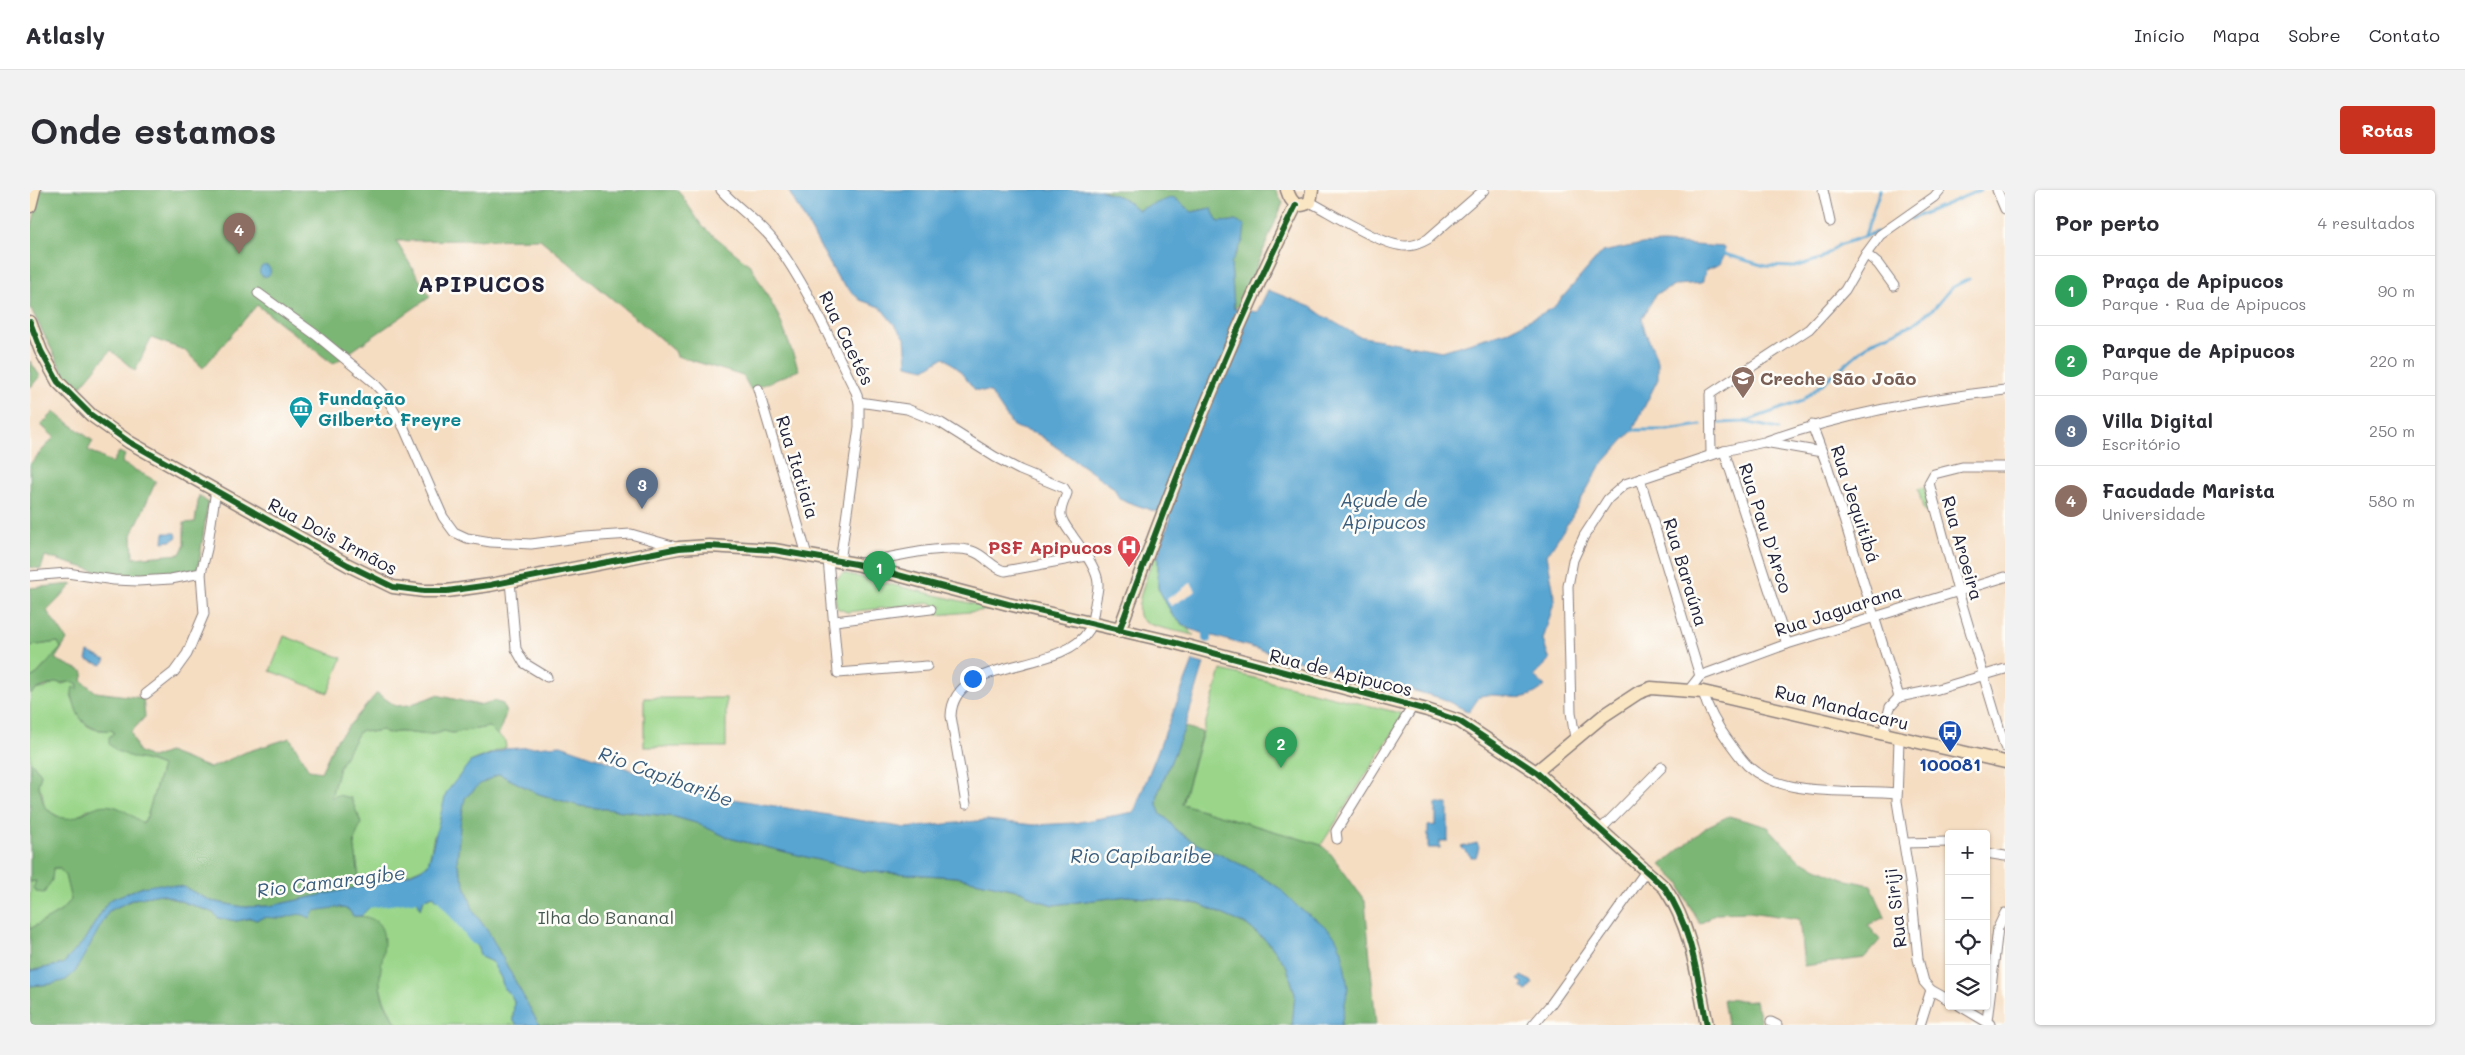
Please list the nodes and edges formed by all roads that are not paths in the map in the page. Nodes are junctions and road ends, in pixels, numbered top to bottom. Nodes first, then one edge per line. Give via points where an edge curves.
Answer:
1 (34, 190) edge
2 (720, 190) edge
3 (1287, 190) edge
4 (1484, 190) edge
5 (1823, 190) edge
6 (1997, 190) edge
7 (1937, 194) edge
8 (1311, 196) edge
9 (30, 206) edge
10 (1296, 206) junction
11 (2005, 209) edge
12 (1830, 222) dead end
13 (1866, 254) junction
14 (1894, 286) dead end
15 (258, 293) dead end
16 (30, 322) edge
17 (758, 388) dead end
18 (2005, 390) edge
19 (859, 402) junction
20 (1812, 425) junction
21 (1764, 442) junction
22 (1724, 451) junction
23 (1822, 452) junction
24 (1711, 454) junction
25 (2005, 466) edge
26 (1640, 479) junction
27 (216, 490) junction
28 (679, 548) junction
29 (811, 555) junction
30 (1086, 556) junction
31 (834, 560) junction
32 (856, 564) junction
33 (201, 573) junction
34 (30, 576) edge
35 (2005, 577) edge
36 (510, 581) junction
37 (1958, 591) junction
38 (931, 609) dead end
39 (1873, 616) junction
40 (835, 621) junction
41 (1092, 624) junction
42 (1119, 631) junction
43 (1787, 644) junction
44 (927, 666) dead end
45 (2005, 669) edge
46 (1700, 676) junction
47 (1983, 676) junction
48 (546, 677) dead end
49 (1689, 690) junction
50 (1703, 692) junction
51 (146, 694) dead end
52 (1900, 697) junction
53 (1413, 706) junction
54 (1883, 734) junction
55 (1575, 738) junction
56 (1899, 739) junction
57 (2005, 747) edge
58 (2005, 762) edge
59 (1662, 767) dead end
60 (1536, 772) junction
61 (1897, 793) junction
62 (966, 804) dead end
63 (1600, 830) junction
64 (1337, 839) dead end
65 (1945, 842) edge
66 (1904, 843) junction
67 (1990, 854) edge
68 (2005, 856) edge
69 (1646, 871) junction
70 (2005, 913) edge
71 (1931, 990) junction
72 (1945, 998) edge
73 (1967, 1010) edge
74 (1989, 1023) edge
75 (1533, 1025) edge
76 (1707, 1025) edge
77 (1920, 1025) edge

1 - 9 main road
2 - 19 street, Rua Caetés via 761,227 790,264
3 - 10 main road
4 - 8 street via 1428,239 1405,246 1374,236
5 - 12 street
6 - 11 street
7 - 13 street via 1880,235
8 - 10 main road
10 - 42 main road via 1256,285 1158,522
13 - 14 street
13 - 24 street via 1845,290 1809,329 1710,394
15 - 28 street via 316,335 386,396 404,428 443,517 454,532 468,538 511,544 631,534
16 - 27 main road, Rua Dois Irmãos via 58,382 90,415 129,442
17 - 29 street, Rua Itatiaia
18 - 20 street via 1944,398
19 - 30 street via 907,409 941,423 995,457 1064,488 1066,493 1060,511 1062,521
19 - 31 street, Rua Caetés via 859,427
20 - 21 street
20 - 23 street, Rua Jequitibá
21 - 22 street
21 - 23 street
22 - 24 street
22 - 43 street, Rua Pau D'Arco
23 - 39 street, Rua Jequitibá
24 - 26 street
25 - 37 street, Rua Aroeira via 1962,467 1934,474 1929,483
26 - 46 street, Rua Baraúna
26 - 55 street via 1625,484 1608,499 1584,536 1574,560 1568,586 1567,614
27 - 33 street
27 - 36 main road, Rua Dois Irmãos via 393,587 447,591
28 - 29 main road, Rua Dois Irmãos via 744,548
28 - 36 main road, Rua Dois Irmãos
29 - 31 main road, Rua de Apipucos
30 - 32 street via 1005,571 982,555 965,549
30 - 41 street via 1098,584
31 - 32 main road, Rua de Apipucos
31 - 40 street, Rua Caetés
32 - 41 main road, Rua de Apipucos
33 - 34 street via 138,581 67,573
33 - 51 street via 204,614 187,654 174,672
35 - 37 street, Rua Jaguarana
36 - 48 street via 516,649 524,663
37 - 39 street, Rua Jaguarana
37 - 47 street, Rua Aroeira
38 - 40 street
39 - 43 street, Rua Jaguarana
39 - 52 street, Rua Jequitibá
40 - 44 street, Rua Caetés via 838,673
41 - 42 main road, Rua de Apipucos
41 - 62 street via 1086,634 1065,650 984,675 956,697 951,716
42 - 53 main road, Rua de Apipucos
43 - 46 street, Rua Jaguarana
45 - 47 street
46 - 49 street
47 - 52 street
47 - 57 street, Rua Aroeira
49 - 50 main road, Rua Mandacaru
49 - 55 main road, Rua Mandacaru via 1644,689
50 - 54 main road, Rua Mandacaru
50 - 61 street via 1709,712 1720,729 1749,767 1766,776 1806,789
52 - 54 street via 1890,707
53 - 60 main road, Rua de Apipucos via 1459,721
53 - 64 street via 1336,831
54 - 56 main road, Rua Mandacaru
55 - 60 main road
56 - 58 main road, Rua Mandacaru
56 - 61 street, Rua Siriji
59 - 63 street
60 - 63 main road, Rua de Apipucos
61 - 66 street, Rua Siriji
63 - 69 main road, Rua de Apipucos
65 - 66 street
66 - 71 street, Rua Siriji via 1918,959 1924,982
67 - 68 street
69 - 75 street
69 - 76 main road, Rua de Apipucos via 1665,888 1688,933
70 - 74 street via 1998,928
71 - 72 street
71 - 77 street
73 - 74 street

